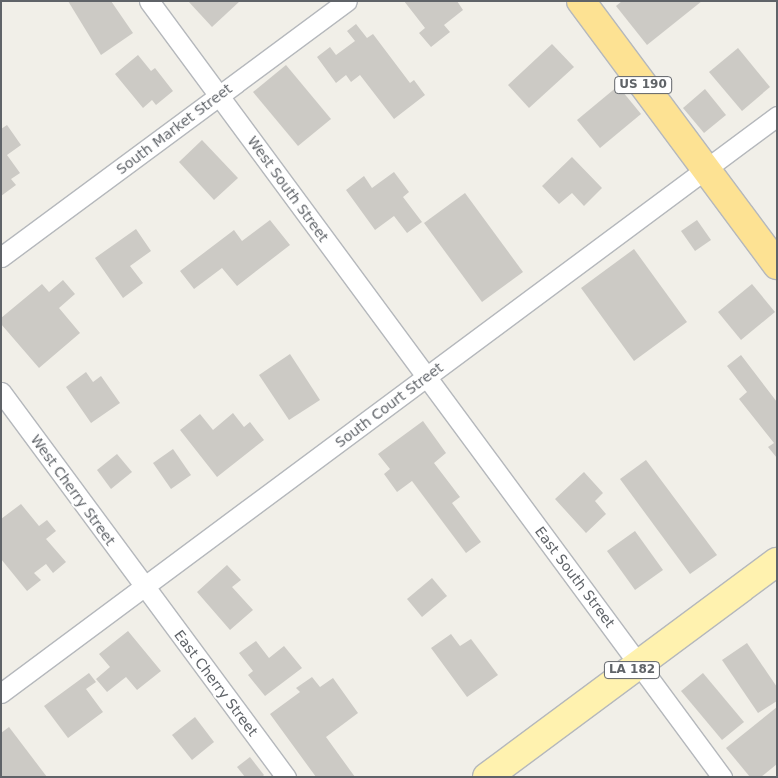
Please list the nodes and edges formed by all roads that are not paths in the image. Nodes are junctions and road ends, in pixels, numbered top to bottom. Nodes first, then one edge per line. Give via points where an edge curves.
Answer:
1 (148, 1) edge
2 (347, 1) edge
3 (581, 1) edge
4 (219, 96) junction
5 (777, 116) edge
6 (706, 169) junction
7 (1, 257) edge
8 (777, 265) edge
9 (426, 377) junction
10 (1, 392) edge
11 (777, 562) edge
12 (146, 588) junction
13 (640, 664) junction
14 (1, 693) edge
15 (286, 777) edge
16 (487, 777) edge
17 (722, 777) edge

1 - 4 street, West South Street
2 - 4 street, South Market Street
3 - 6 highway, US 190
4 - 7 street, South Market Street
4 - 9 street, West South Street
5 - 6 street, South Court Street
6 - 8 highway, US 190
6 - 9 street, South Court Street
9 - 12 street, South Court Street
9 - 13 street, East South Street
10 - 12 street, West Cherry Street
11 - 13 main road, LA 182
12 - 14 street, South Court Street
12 - 15 street, East Cherry Street
13 - 16 main road, LA 182
13 - 17 street, East South Street

